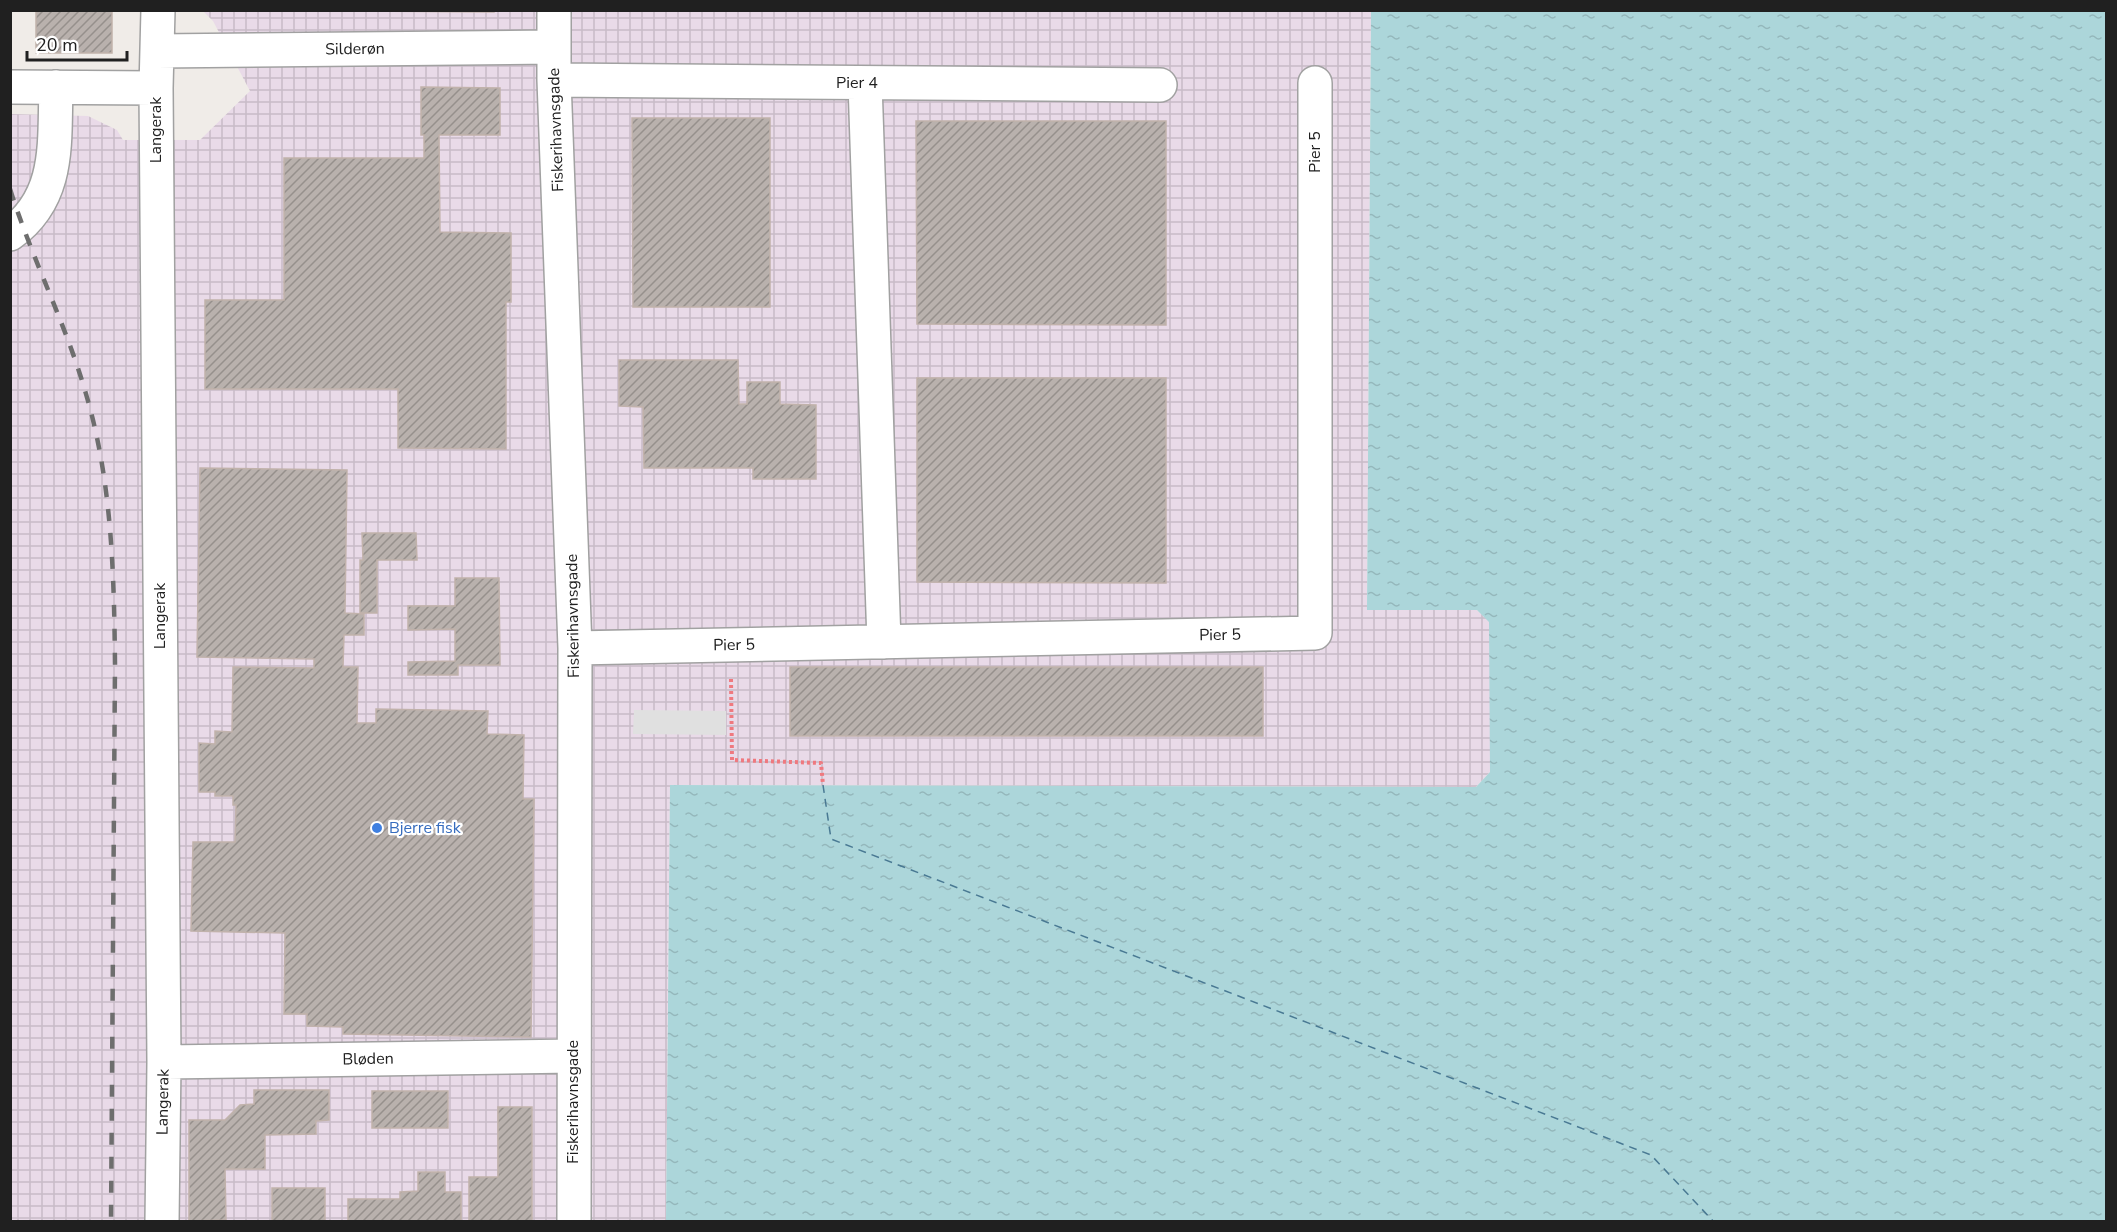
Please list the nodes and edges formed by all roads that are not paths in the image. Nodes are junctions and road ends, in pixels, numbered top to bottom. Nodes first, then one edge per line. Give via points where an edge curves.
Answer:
1 (158, 10) edge
2 (554, 10) edge
3 (554, 47) junction
4 (157, 51) junction
5 (554, 80) junction
6 (865, 83) junction
7 (1315, 83) dead end
8 (1160, 85) dead end
9 (10, 87) edge
10 (56, 87) junction
11 (156, 88) junction
12 (10, 234) edge
13 (884, 642) junction
14 (575, 648) junction
15 (573, 1056) junction
16 (164, 1062) junction
17 (162, 1221) edge
18 (574, 1221) edge

1 - 4 street, Langerak
2 - 3 street, Fiskerihavnsgade
3 - 4 street, Silderøn
3 - 5 street, Fiskerihavnsgade
4 - 11 street, Langerak
5 - 6 street, Pier 4
5 - 14 street, Fiskerihavnsgade
6 - 8 street, Pier 4
6 - 13 street
7 - 13 street, Pier 5 via 1315,633
9 - 10 street
10 - 11 street
10 - 12 street via 52,170 42,201 22,226
11 - 16 street, Langerak
13 - 14 street, Pier 5
14 - 15 street, Fiskerihavnsgade
15 - 16 street, Bløden
15 - 18 street, Fiskerihavnsgade
16 - 17 street, Langerak

